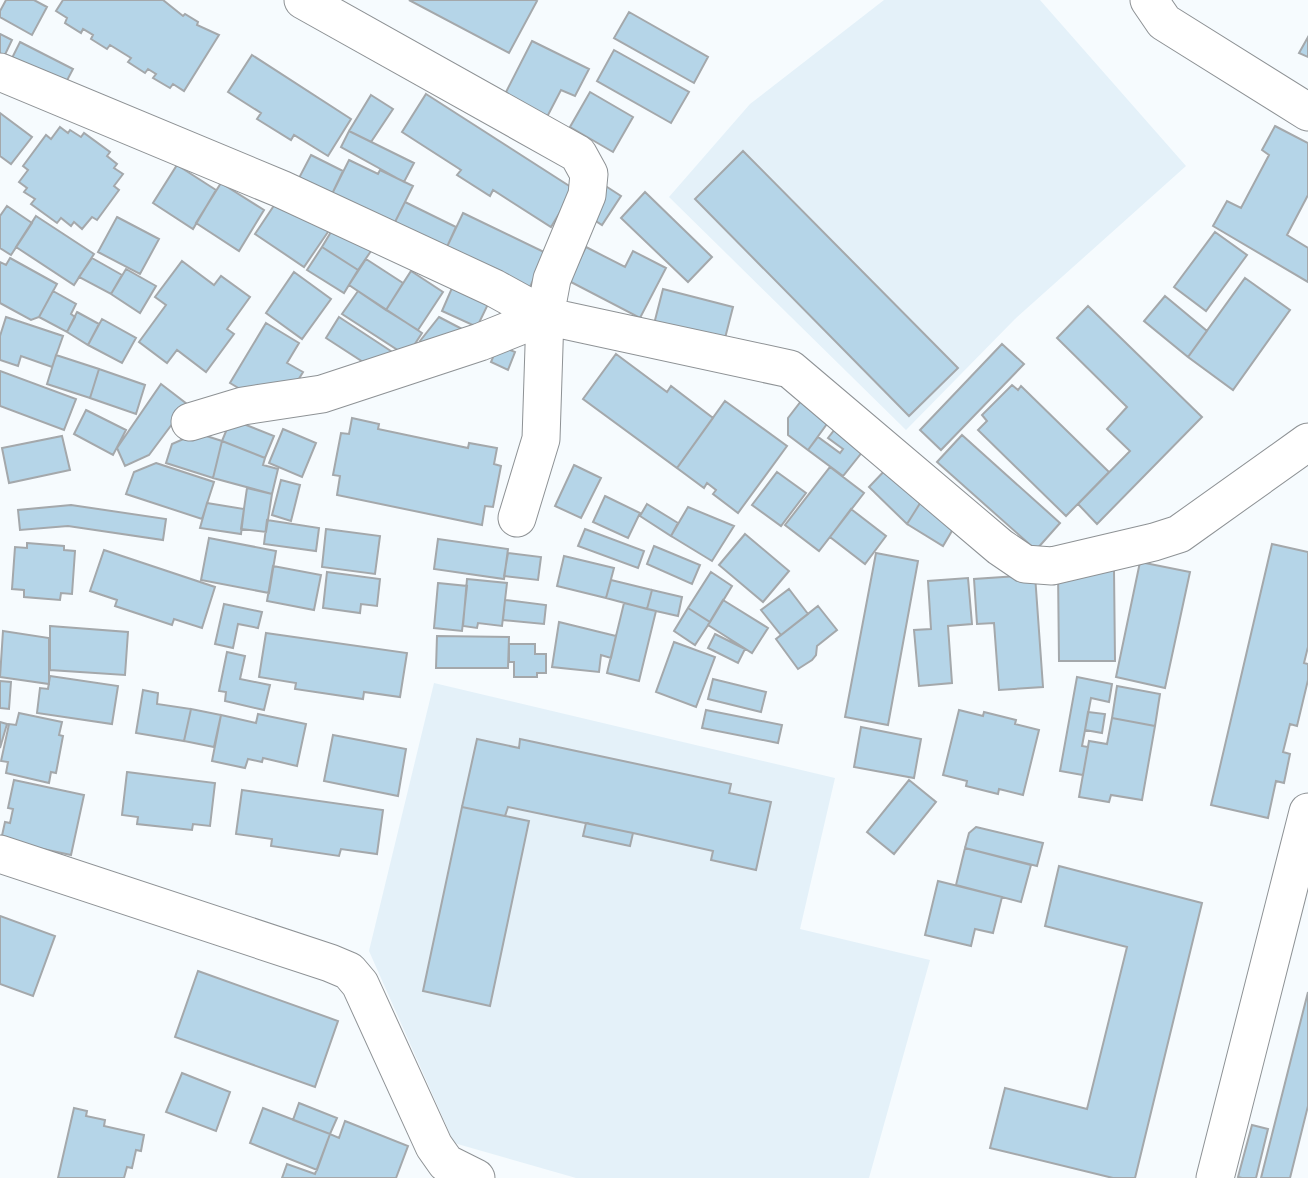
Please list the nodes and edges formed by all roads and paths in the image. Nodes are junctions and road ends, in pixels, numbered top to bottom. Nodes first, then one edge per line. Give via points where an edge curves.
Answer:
1 (303, 0) edge
2 (1149, 0) edge
3 (0, 72) edge
4 (1308, 112) edge
5 (545, 316) junction
6 (190, 422) dead end
7 (1308, 442) edge
8 (517, 518) dead end
9 (1308, 812) edge
10 (0, 854) edge
11 (476, 1178) edge
12 (1215, 1178) edge

1 - 5 street via 578,154 589,174 587,195 552,279
2 - 4 street via 1164,22
3 - 5 street via 281,189
5 - 6 street via 322,394 243,406
5 - 7 street via 790,369 1025,564 1052,566 1179,534
5 - 8 street via 541,439
9 - 12 street
10 - 11 street via 349,971 372,1007 434,1146 446,1163

